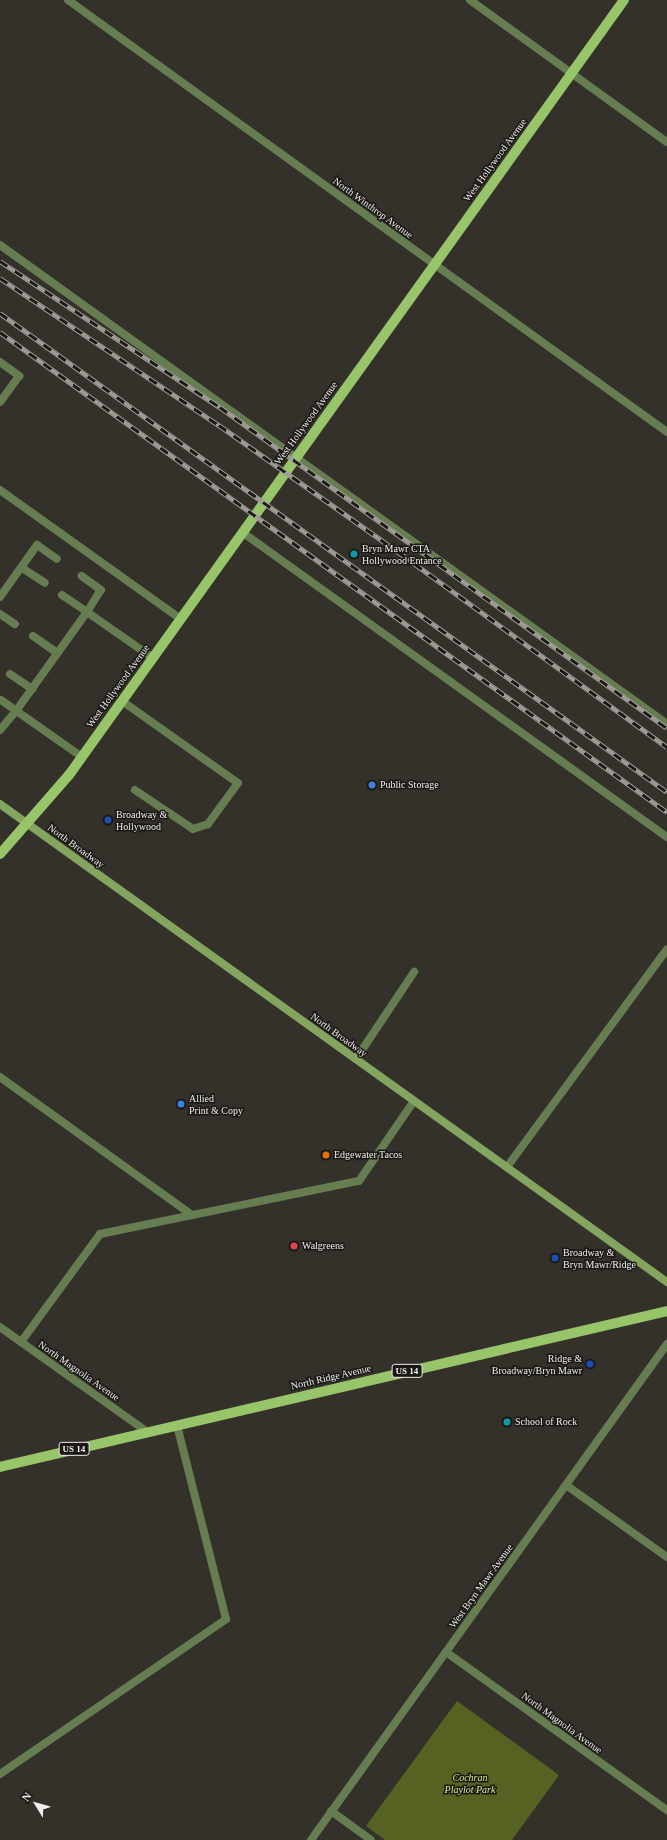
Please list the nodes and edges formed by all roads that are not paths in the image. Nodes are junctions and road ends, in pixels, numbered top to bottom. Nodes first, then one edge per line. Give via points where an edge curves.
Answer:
1 (68, 0) edge
2 (470, 0) edge
3 (624, 0) edge
4 (572, 73) junction
5 (667, 142) edge
6 (0, 245) edge
7 (435, 265) junction
8 (0, 362) edge
9 (0, 402) edge
10 (667, 432) edge
11 (296, 458) junction
12 (0, 490) edge
13 (242, 532) junction
14 (57, 559) dead end
15 (22, 568) junction
16 (82, 576) dead end
17 (45, 583) dead end
18 (62, 595) dead end
19 (0, 597) edge
20 (87, 612) junction
21 (0, 614) edge
22 (181, 618) junction
23 (15, 624) dead end
24 (33, 636) dead end
25 (57, 653) junction
26 (153, 658) junction
27 (10, 674) dead end
28 (32, 689) junction
29 (1, 700) dead end
30 (122, 701) junction
31 (16, 711) junction
32 (3, 721) edge
33 (667, 724) edge
34 (0, 730) edge
35 (82, 757) junction
36 (135, 790) dead end
37 (0, 804) edge
38 (26, 822) junction
39 (667, 837) edge
40 (0, 854) edge
41 (667, 949) edge
42 (414, 972) dead end
43 (356, 1059) junction
44 (0, 1077) edge
45 (414, 1101) junction
46 (507, 1167) junction
47 (192, 1215) junction
48 (667, 1282) edge
49 (667, 1310) edge
50 (0, 1327) edge
51 (21, 1342) junction
52 (667, 1344) edge
53 (177, 1425) junction
54 (147, 1432) junction
55 (0, 1467) edge
56 (566, 1485) junction
57 (667, 1557) edge
58 (446, 1652) junction
59 (0, 1774) edge
60 (667, 1810) edge
61 (331, 1811) junction
62 (310, 1840) edge
63 (371, 1840) edge

1 - 7 street, North Winthrop Avenue
2 - 4 street
3 - 4 main road, West Hollywood Avenue
4 - 5 street
4 - 7 main road, West Hollywood Avenue
6 - 11 street
7 - 10 street, North Winthrop Avenue
7 - 11 main road, West Hollywood Avenue
8 - 9 street via 19,376
11 - 13 main road, West Hollywood Avenue
11 - 33 street
12 - 22 street
13 - 22 main road, West Hollywood Avenue
13 - 39 street
14 - 15 street via 37,545
15 - 17 street
15 - 19 street
16 - 20 street via 101,590
18 - 20 street
20 - 25 street
20 - 26 street
21 - 23 street
22 - 26 main road, West Hollywood Avenue
24 - 25 street
25 - 28 street
26 - 30 main road, West Hollywood Avenue
27 - 28 street
28 - 31 street
29 - 31 street
30 - 35 main road, West Hollywood Avenue
30 - 36 street via 238,783 208,824 193,829
31 - 32 street
31 - 35 street
32 - 34 street
35 - 38 main road, West Hollywood Avenue
37 - 38 main road, North Broadway
38 - 40 main road, West Hollywood Avenue
38 - 43 main road, North Broadway
41 - 46 street
42 - 43 street
43 - 45 main road, North Broadway
44 - 47 street
45 - 46 main road, North Broadway
45 - 47 street via 359,1181
46 - 48 main road, North Broadway
47 - 51 street via 100,1234
49 - 53 main road, North Ridge Avenue / US 14
50 - 51 street, North Magnolia Avenue
51 - 54 street, North Magnolia Avenue
52 - 56 street, West Bryn Mawr Avenue
53 - 54 main road, North Ridge Avenue / US 14
53 - 59 street via 226,1619
54 - 55 main road, North Ridge Avenue / US 14
56 - 57 street
56 - 58 street, West Bryn Mawr Avenue
58 - 60 street, North Magnolia Avenue
58 - 61 street, West Bryn Mawr Avenue
61 - 62 street, West Bryn Mawr Avenue
61 - 63 street

